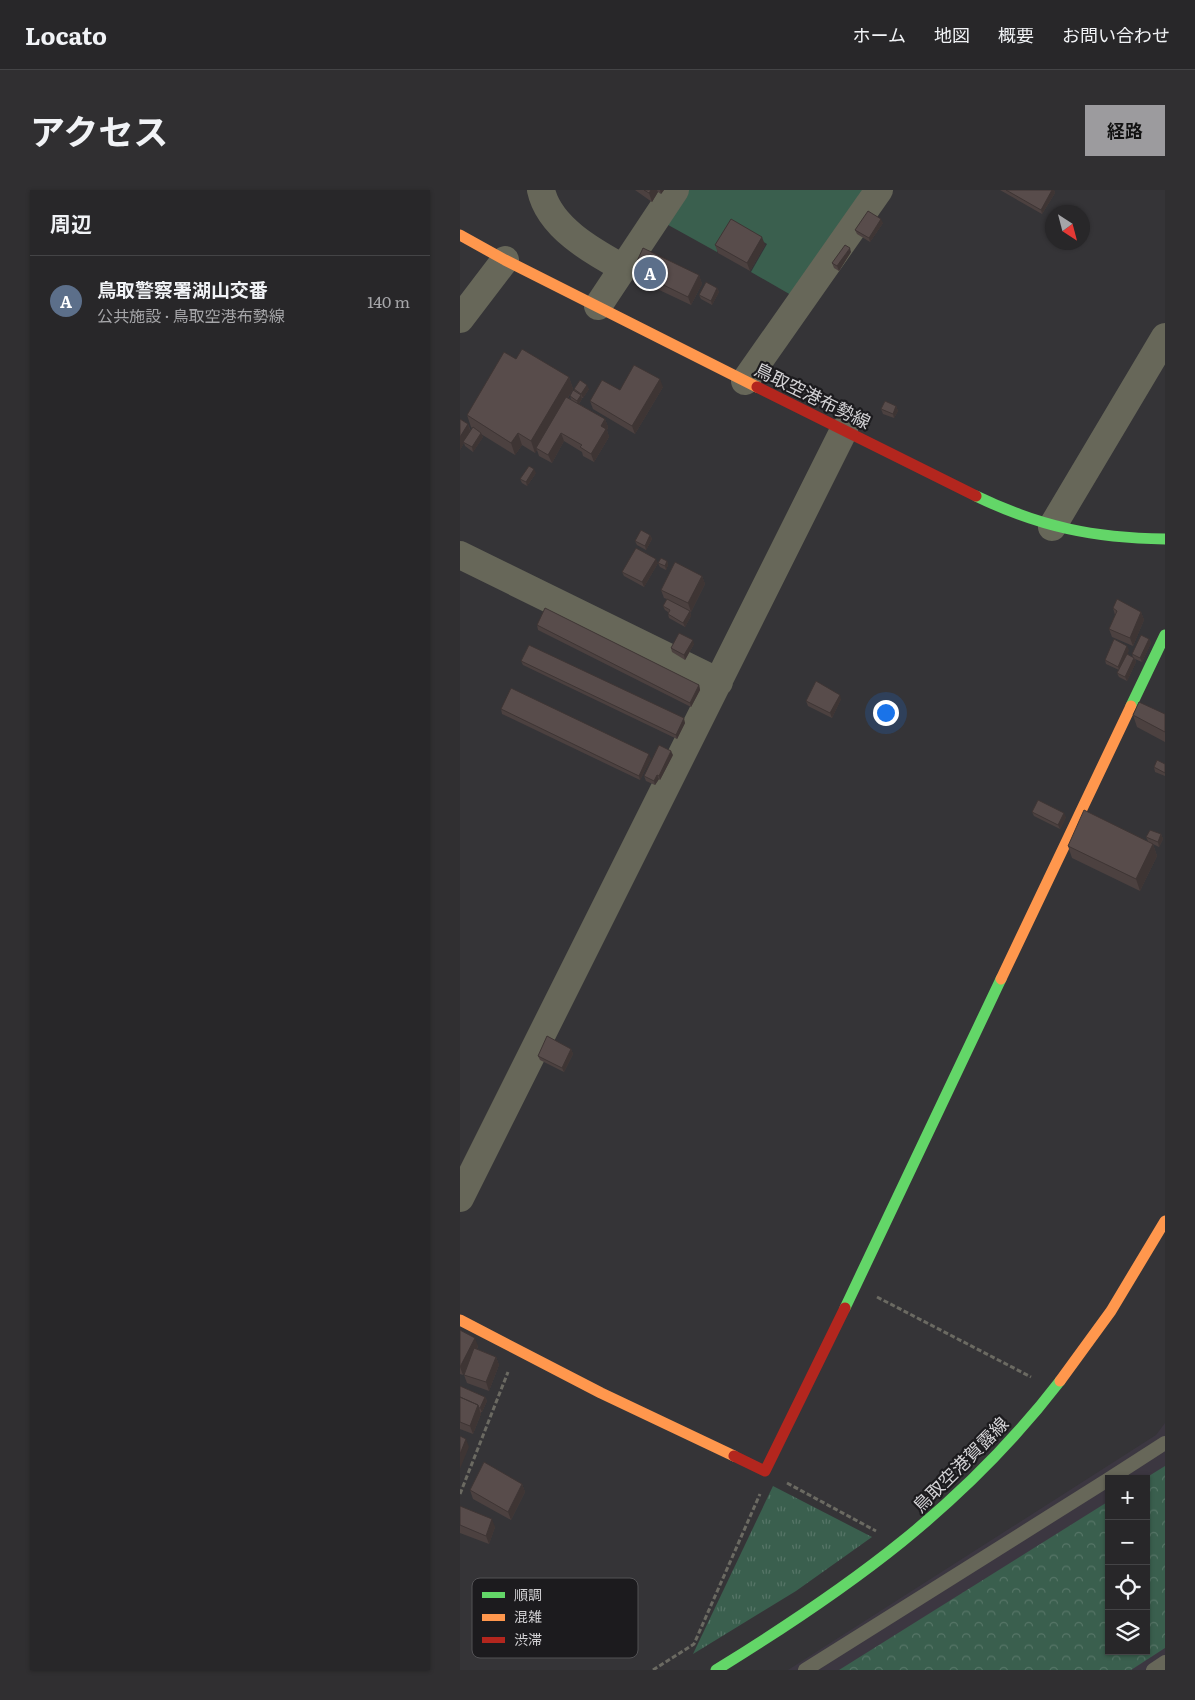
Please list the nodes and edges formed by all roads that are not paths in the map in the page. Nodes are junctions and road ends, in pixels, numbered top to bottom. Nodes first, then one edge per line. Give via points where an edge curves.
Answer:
1 (541, 190) edge
2 (675, 190) edge
3 (879, 190) edge
4 (460, 235) edge
5 (505, 260) junction
6 (623, 268) junction
7 (598, 306) junction
8 (460, 319) edge
9 (1165, 337) edge
10 (745, 381) junction
11 (844, 430) junction
12 (1052, 527) junction
13 (1165, 539) edge
14 (460, 555) edge
15 (1165, 635) edge
16 (719, 682) junction
17 (460, 1198) edge
18 (1165, 1221) edge
19 (460, 1320) edge
20 (1165, 1443) edge
21 (1115, 1475) edge
22 (1105, 1482) edge
23 (1165, 1662) edge
24 (716, 1670) edge
25 (805, 1670) edge
26 (1153, 1670) edge

1 - 6 street via 553,216 587,248
2 - 6 street
3 - 10 street
4 - 5 main road, 鳥取空港布勢線
5 - 7 main road, 鳥取空港布勢線
5 - 8 street
6 - 7 street
7 - 10 main road, 鳥取空港布勢線
9 - 12 street
10 - 11 main road, 鳥取空港布勢線
11 - 12 main road, 鳥取空港布勢線 via 982,500
11 - 16 street
12 - 13 main road, 鳥取空港布勢線 via 1098,536
14 - 16 street
15 - 19 main road via 767,1472 601,1393
16 - 17 street
18 - 24 main road, 鳥取空港賀露線 via 1102,1325 999,1454 901,1544 820,1604
20 - 21 lane
22 - 25 lane
23 - 26 lane

